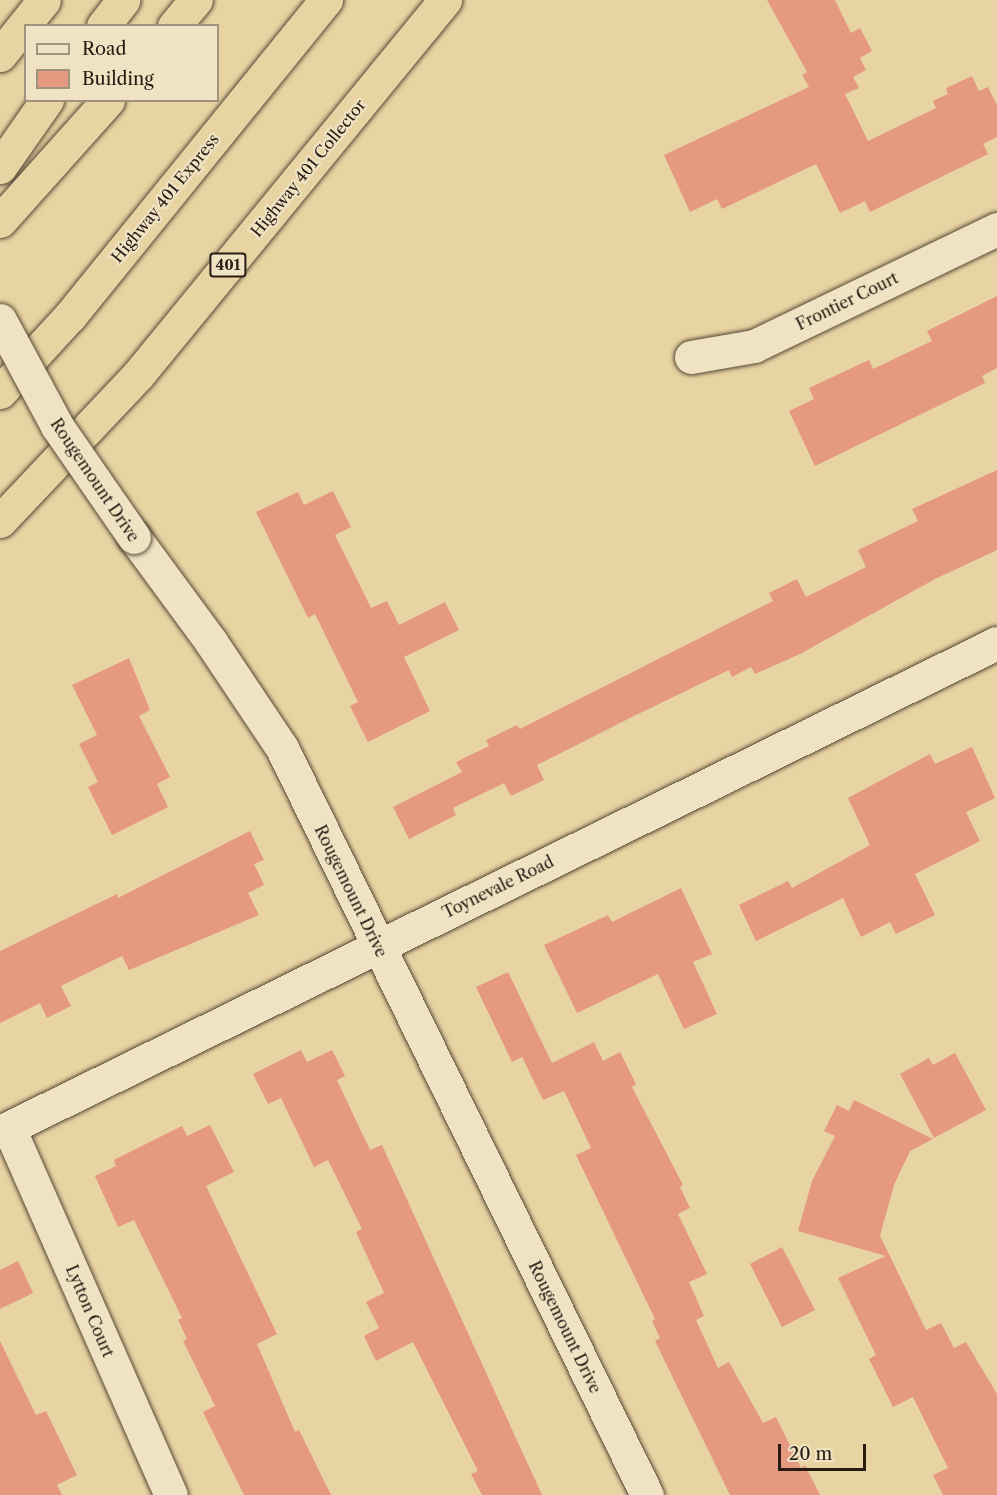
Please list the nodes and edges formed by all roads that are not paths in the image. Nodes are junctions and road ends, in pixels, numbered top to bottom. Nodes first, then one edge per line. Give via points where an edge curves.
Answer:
1 (44, 0) edge
2 (123, 0) edge
3 (196, 0) edge
4 (326, 0) edge
5 (445, 0) edge
6 (25, 24) edge
7 (105, 24) edge
8 (176, 24) edge
9 (24, 25) edge
10 (0, 55) edge
11 (46, 102) edge
12 (106, 102) edge
13 (0, 167) edge
14 (0, 221) edge
15 (997, 229) edge
16 (0, 320) edge
17 (691, 357) dead end
18 (0, 392) edge
19 (0, 521) edge
20 (997, 643) edge
21 (378, 946) junction
22 (4, 1130) edge
23 (171, 1495) edge
24 (647, 1495) edge

1 - 6 highway
2 - 7 highway
3 - 8 highway
4 - 18 highway, Highway 401 Express via 70,316
5 - 19 highway, Highway 401 Collector / 401 via 138,375
9 - 10 highway
11 - 13 highway
12 - 14 highway
15 - 17 street, Frontier Court via 754,346
16 - 21 street, Rougemount Drive, bridge via 57,426 212,642 282,748
20 - 21 street, Toynevale Road
21 - 22 street, Toynevale Road
21 - 24 street, Rougemount Drive
22 - 23 street, Lytton Court

